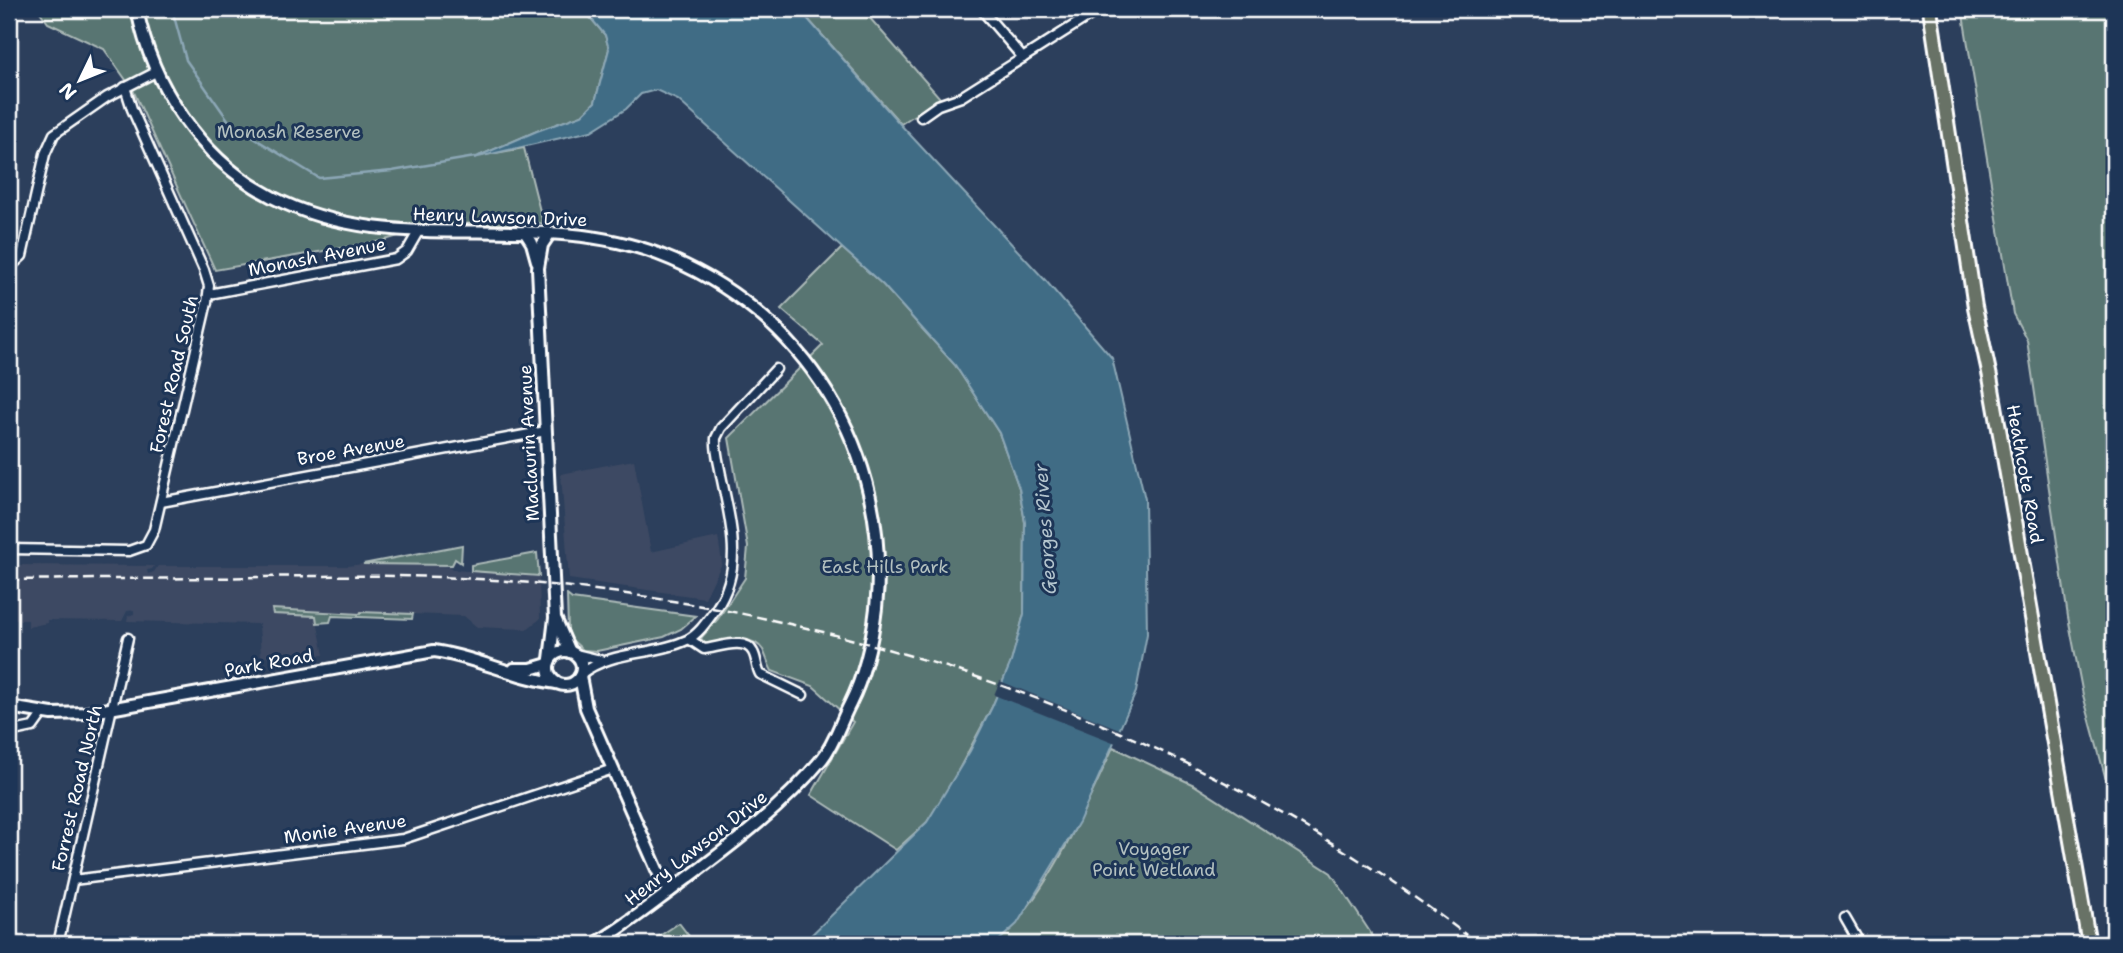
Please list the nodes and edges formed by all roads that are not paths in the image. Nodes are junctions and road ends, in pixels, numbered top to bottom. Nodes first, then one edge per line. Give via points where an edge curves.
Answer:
1 (136, 9) edge
2 (981, 9) edge
3 (1100, 9) edge
4 (1930, 9) edge
5 (1023, 58) junction
6 (156, 72) junction
7 (125, 87) junction
8 (921, 117) dead end
9 (418, 232) junction
10 (526, 232) junction
11 (550, 233) junction
12 (9, 268) edge
13 (538, 268) junction
14 (209, 294) junction
15 (776, 369) dead end
16 (546, 431) junction
17 (161, 502) junction
18 (9, 549) edge
19 (555, 618) junction
20 (128, 638) dead end
21 (689, 639) junction
22 (572, 653) junction
23 (549, 661) junction
24 (603, 661) junction
25 (500, 667) junction
26 (580, 675) junction
27 (560, 684) junction
28 (803, 695) dead end
29 (9, 707) edge
30 (586, 708) junction
31 (111, 710) junction
32 (43, 713) junction
33 (9, 732) edge
34 (613, 769) junction
35 (73, 880) junction
36 (670, 891) junction
37 (1845, 918) dead end
38 (58, 944) edge
39 (595, 944) edge
40 (1860, 944) edge
41 (2089, 944) edge

1 - 6 main road, Henry Lawson Drive
2 - 5 street
3 - 5 street
4 - 41 main road, Heathcote Road via 1975,307
5 - 8 street
6 - 7 street
6 - 9 main road, Henry Lawson Drive via 201,140 261,191 336,222
7 - 12 street via 50,140 22,256
7 - 14 street, Forest Road South via 204,270
9 - 10 main road, Henry Lawson Drive
9 - 14 street, Monash Avenue via 396,259
10 - 11 main road, Henry Lawson Drive
10 - 13 main road, Maclaurin Avenue
11 - 13 main road, Maclaurin Avenue via 542,245
11 - 36 main road, Henry Lawson Drive via 590,236 677,261 756,310 805,358 830,394 852,436 874,510 877,601 869,654 835,739 777,808
13 - 16 main road, Maclaurin Avenue
14 - 17 street, Forest Road South
15 - 21 street via 716,438 734,561 726,593
16 - 17 street, Broe Avenue
16 - 19 main road, Maclaurin Avenue
17 - 18 street, Forest Road South via 153,535 136,550
19 - 22 main road, Maclaurin Avenue
19 - 23 main road, Maclaurin Avenue
20 - 31 street, Forrest Road North
21 - 24 street
21 - 28 street via 704,649 747,646 760,674
22 - 23 main road via 557,653
22 - 24 street
22 - 26 main road via 581,663
23 - 25 main road, Park Road via 531,670
23 - 27 main road via 549,675
24 - 26 street
25 - 27 main road, Park Road
25 - 31 main road, Park Road via 430,652
26 - 27 main road via 572,684
26 - 30 main road
27 - 30 main road
29 - 32 main road, Park Road
30 - 34 main road
31 - 32 main road, Park Road
31 - 35 street, Forrest Road North
32 - 33 street via 33,727
34 - 35 street, Monie Avenue via 404,839
34 - 36 main road
35 - 38 street, Forrest Road North
36 - 39 main road, Henry Lawson Drive
37 - 40 street

